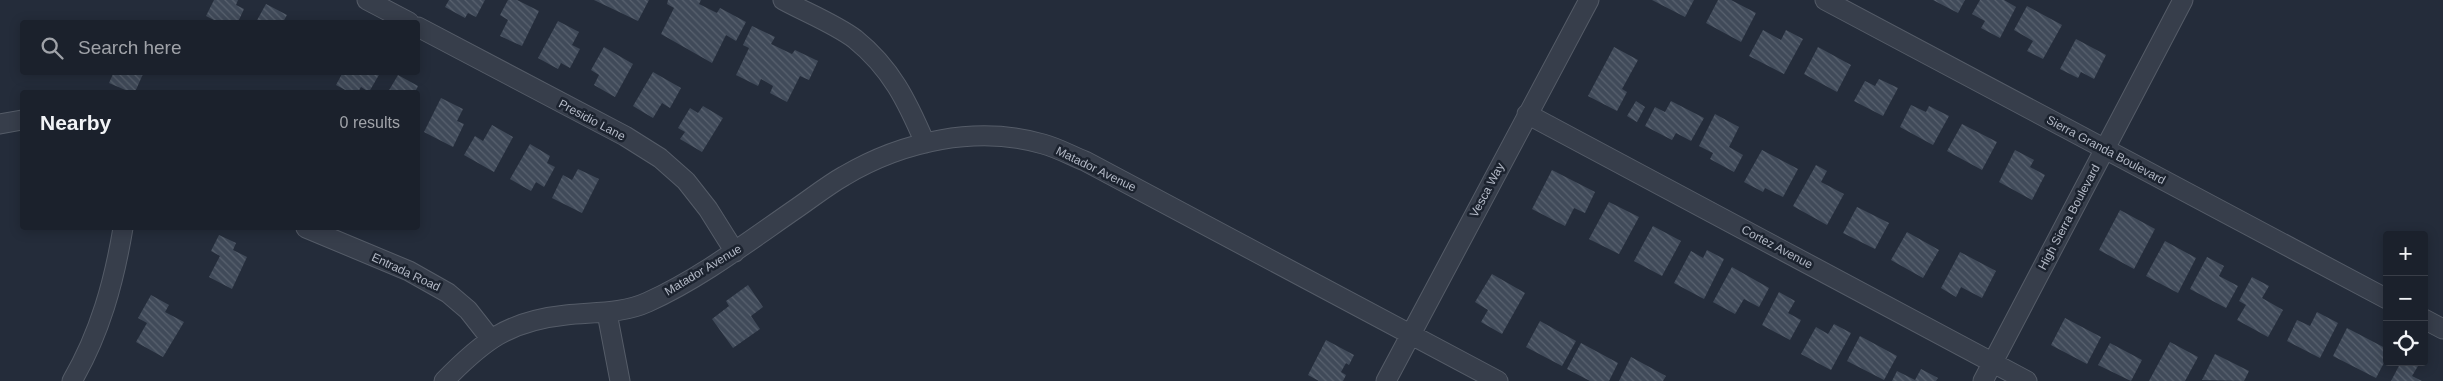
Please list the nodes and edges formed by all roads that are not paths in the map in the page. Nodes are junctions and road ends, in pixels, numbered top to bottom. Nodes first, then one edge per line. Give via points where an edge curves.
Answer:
1 (367, 0) edge
2 (783, 0) edge
3 (1589, 0) edge
4 (1825, 0) edge
5 (2184, 0) edge
6 (405, 20) edge
7 (420, 28) edge
8 (1527, 114) junction
9 (20, 120) edge
10 (0, 124) edge
11 (925, 143) junction
12 (2104, 150) junction
13 (123, 230) edge
14 (311, 230) edge
15 (734, 252) junction
16 (2383, 297) edge
17 (607, 313) junction
18 (2428, 321) edge
19 (2443, 329) edge
20 (1412, 334) junction
21 (490, 338) junction
22 (1993, 363) junction
23 (72, 381) edge
24 (444, 381) edge
25 (620, 381) edge
26 (1386, 381) edge
27 (1498, 381) edge
28 (1983, 381) edge
29 (2027, 381) edge

1 - 6 street
2 - 11 street via 853,38 874,56 895,80
3 - 8 street, Vesca Way
4 - 12 street, Sierra Granda Boulevard
5 - 12 street, High Sierra Boulevard
7 - 15 street, Presidio Lane via 625,136 660,158 686,181 708,209
8 - 20 street, Vesca Way
8 - 22 street, Cortez Avenue
9 - 10 street
11 - 15 street, Matador Avenue via 882,157 844,176
11 - 20 street, Matador Avenue via 962,137 998,137 1044,144 1085,161
12 - 16 street, Sierra Granda Boulevard
12 - 22 street, High Sierra Boulevard
13 - 23 street via 100,324
14 - 21 street, Entrada Road via 409,271 448,292 468,310
15 - 17 street, Matador Avenue via 646,304
17 - 21 street, Matador Avenue via 565,315 531,322
17 - 25 street
18 - 19 street
20 - 26 street, Vesca Way
20 - 27 street, Matador Avenue
21 - 24 street, Matador Avenue
22 - 28 street, High Sierra Boulevard
22 - 29 street, Cortez Avenue

